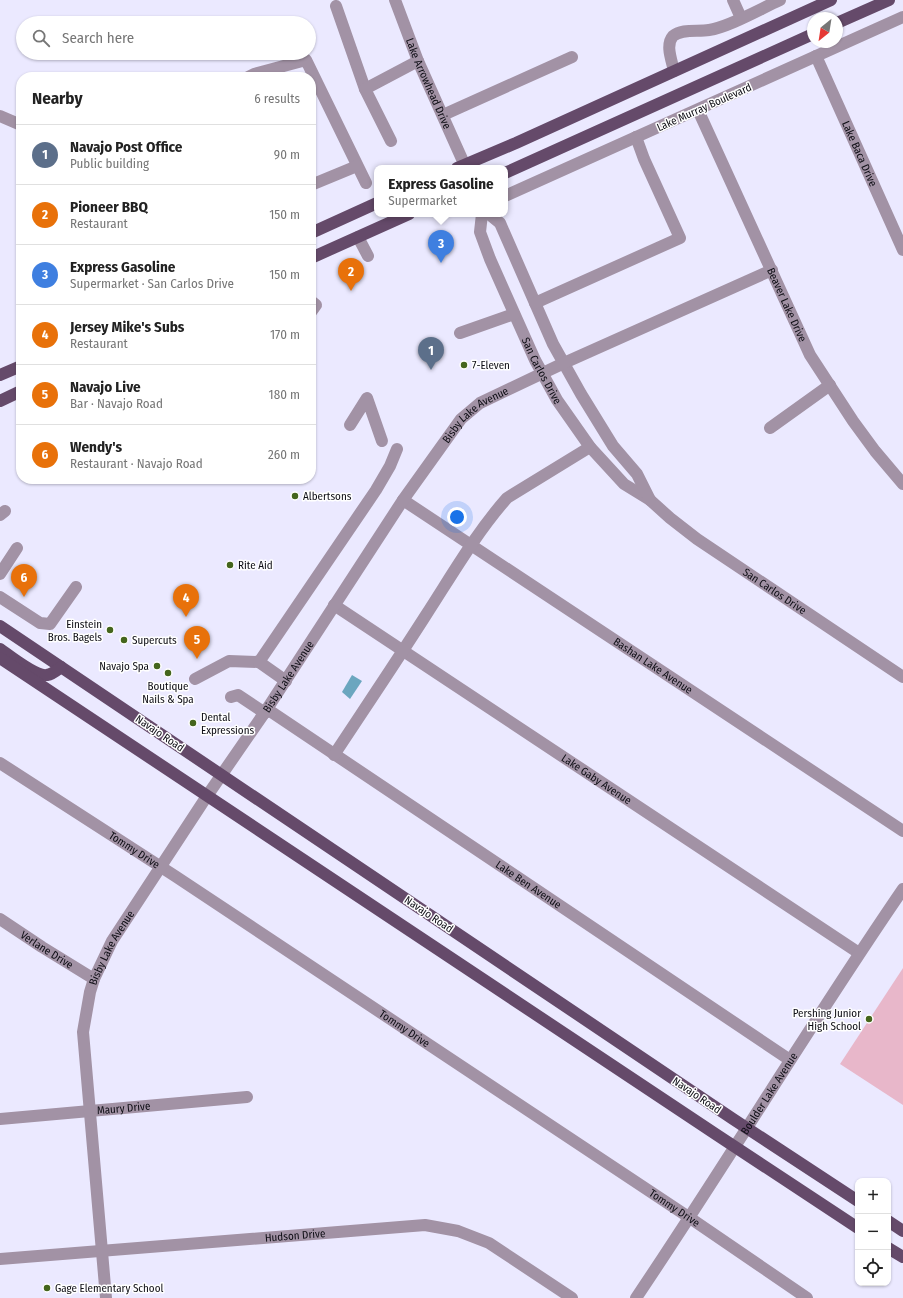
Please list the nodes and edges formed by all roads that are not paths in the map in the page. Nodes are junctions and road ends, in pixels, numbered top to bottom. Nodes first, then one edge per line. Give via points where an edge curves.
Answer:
1 (395, 0) edge
2 (733, 0) edge
3 (780, 0) edge
4 (831, 0) edge
5 (889, 0) edge
6 (336, 6) dead end
7 (903, 17) edge
8 (741, 18) junction
9 (843, 20) edge
10 (807, 37) edge
11 (816, 56) junction
12 (572, 57) dead end
13 (306, 60) edge
14 (306, 60) edge
15 (418, 61) junction
16 (674, 71) junction
17 (261, 72) edge
18 (312, 72) edge
19 (316, 81) edge
20 (365, 89) junction
21 (698, 110) junction
22 (0, 116) edge
23 (443, 116) junction
24 (16, 123) edge
25 (636, 137) junction
26 (391, 141) dead end
27 (462, 165) edge
28 (467, 165) edge
29 (357, 166) junction
30 (508, 172) edge
31 (316, 183) edge
32 (366, 183) dead end
33 (508, 195) edge
34 (374, 204) edge
35 (402, 217) edge
36 (482, 217) edge
37 (493, 217) edge
38 (316, 231) edge
39 (358, 237) junction
40 (903, 250) edge
41 (316, 256) edge
42 (368, 256) dead end
43 (772, 270) junction
44 (535, 303) junction
45 (514, 314) junction
46 (460, 333) dead end
47 (564, 363) junction
48 (16, 368) edge
49 (542, 373) junction
50 (0, 375) edge
51 (830, 385) junction
52 (16, 393) edge
53 (0, 401) edge
54 (350, 425) dead end
55 (770, 428) dead end
56 (382, 441) dead end
57 (590, 447) junction
58 (397, 449) dead end
59 (903, 484) edge
60 (403, 500) junction
61 (650, 500) junction
62 (472, 545) junction
63 (17, 548) dead end
64 (0, 574) edge
65 (76, 587) dead end
66 (0, 597) edge
67 (334, 605) junction
68 (0, 626) edge
69 (0, 649) edge
70 (403, 652) junction
71 (0, 658) edge
72 (259, 662) junction
73 (61, 667) junction
74 (903, 677) edge
75 (195, 679) dead end
76 (286, 681) junction
77 (231, 697) dead end
78 (266, 711) junction
79 (334, 755) junction
80 (0, 763) edge
81 (222, 774) junction
82 (207, 796) junction
83 (903, 831) edge
84 (160, 866) junction
85 (903, 889) edge
86 (0, 919) edge
87 (859, 952) junction
88 (94, 979) junction
89 (790, 1060) junction
90 (247, 1097) dead end
91 (90, 1112) junction
92 (0, 1120) edge
93 (747, 1128) junction
94 (734, 1147) junction
95 (855, 1200) edge
96 (690, 1218) junction
97 (891, 1223) edge
98 (855, 1226) edge
99 (903, 1231) edge
100 (891, 1250) edge
101 (101, 1251) junction
102 (903, 1257) edge
103 (0, 1259) edge
104 (106, 1298) edge
105 (572, 1298) edge
106 (636, 1298) edge
107 (807, 1298) edge

1 - 15 street, Lake Arrowhead Drive
2 - 8 street
3 - 8 street
4 - 16 main road
5 - 9 main road
6 - 20 street
7 - 11 street, Lake Murray Boulevard
8 - 16 street via 709,30 678,32 673,36 669,49
10 - 30 main road, Lake Murray Boulevard
11 - 21 street, Lake Murray Boulevard
11 - 40 street, Lake Baca Drive
12 - 23 street
13 - 17 street
14 - 18 street
15 - 20 street
15 - 23 street, Lake Arrowhead Drive
16 - 28 main road
19 - 29 street
20 - 26 street
21 - 25 street, Lake Murray Boulevard
21 - 43 street, Beaver Lake Drive
22 - 24 street
23 - 27 street, Lake Arrowhead Drive
25 - 33 street, Lake Murray Boulevard
25 - 44 street via 680,238
29 - 31 street
29 - 32 street
34 - 38 main road
35 - 39 main road
36 - 45 street, San Carlos Drive via 480,232
37 - 44 street, San Carlos Drive via 500,223
39 - 41 main road
39 - 42 street
43 - 47 street, Bisby Lake Avenue
43 - 51 street, Beaver Lake Drive via 810,355
44 - 47 street, San Carlos Drive
45 - 46 street
45 - 49 street, San Carlos Drive
47 - 49 street, Bisby Lake Avenue
47 - 61 street, San Carlos Drive via 613,446 637,474
48 - 50 main road
49 - 57 street, San Carlos Drive via 557,400
49 - 60 street, Bisby Lake Avenue via 480,403 461,419
51 - 55 street
51 - 59 street, Beaver Lake Drive via 875,451
52 - 53 main road
54 - 56 street via 367,398
57 - 61 street, San Carlos Drive via 624,484
57 - 62 street via 507,498
58 - 72 street via 376,490
60 - 62 street, Bashan Lake Avenue
60 - 67 street, Bisby Lake Avenue
61 - 74 street, San Carlos Drive via 698,539
62 - 70 street
62 - 83 street, Bashan Lake Avenue
63 - 64 street
65 - 66 street via 50,624 40,623
67 - 70 street, Lake Gaby Avenue
67 - 76 street, Bisby Lake Avenue
68 - 73 main road, Navajo Road
69 - 73 main road via 38,674 47,676
70 - 79 street
70 - 87 street, Lake Gaby Avenue
71 - 82 main road, Navajo Road
72 - 75 street via 229,661
72 - 76 street
73 - 81 main road, Navajo Road
76 - 78 street, Bisby Lake Avenue
77 - 78 street, Lake Ben Avenue via 238,695
78 - 79 street, Lake Ben Avenue
78 - 81 street, Bisby Lake Avenue
79 - 89 street, Lake Ben Avenue
80 - 84 street, Tommy Drive
81 - 82 street, Bisby Lake Avenue
81 - 93 main road, Navajo Road
82 - 84 street, Bisby Lake Avenue
82 - 94 main road, Navajo Road
84 - 88 street, Bisby Lake Avenue via 112,941
84 - 96 street, Tommy Drive
85 - 87 street, Boulder Lake Avenue
86 - 88 street, Verlane Drive
87 - 89 street, Boulder Lake Avenue
88 - 91 street, Bisby Lake Avenue via 83,1032
89 - 93 street, Boulder Lake Avenue
90 - 91 street, Maury Drive
91 - 92 street, Maury Drive
91 - 101 street, Bisby Lake Avenue
93 - 94 street, Boulder Lake Avenue
93 - 95 main road, Navajo Road
94 - 96 street, Boulder Lake Avenue
94 - 98 main road, Navajo Road
96 - 106 street, Boulder Lake Avenue
96 - 107 street, Tommy Drive
97 - 99 main road
100 - 102 main road
101 - 103 street, Hudson Drive
101 - 104 street, Bisby Lake Avenue
101 - 105 street, Hudson Drive via 425,1225 458,1231 489,1243

